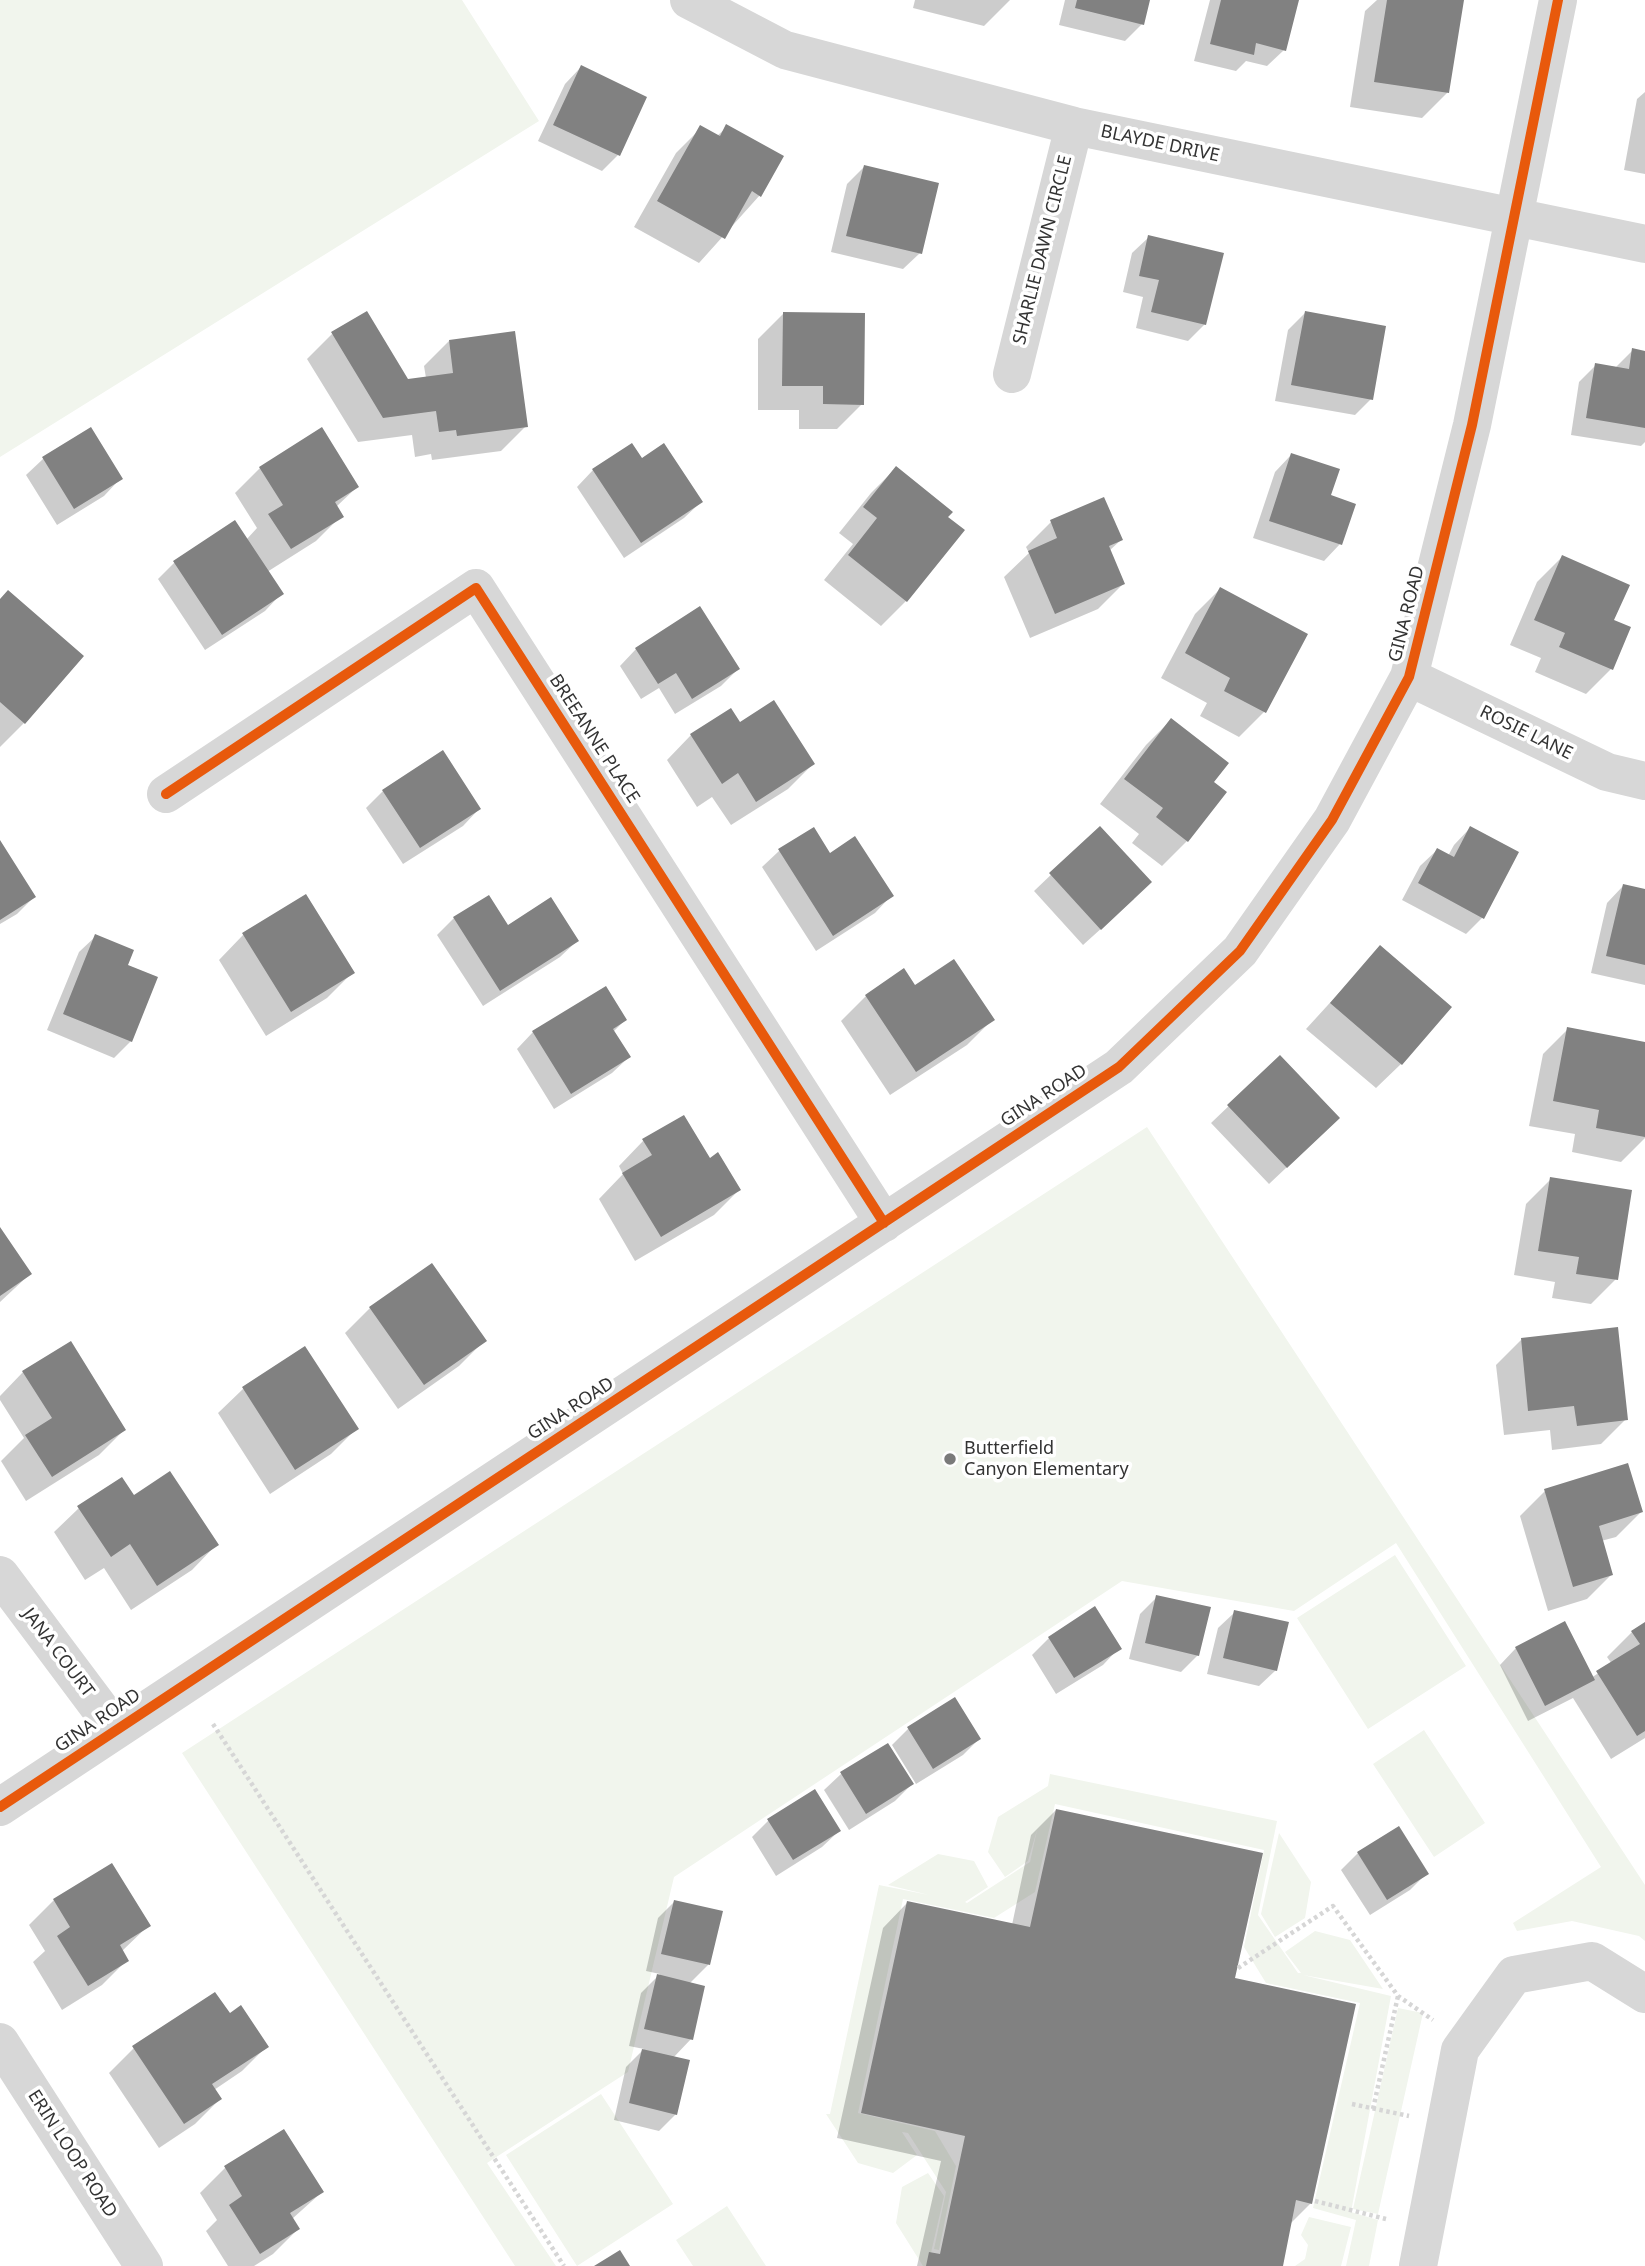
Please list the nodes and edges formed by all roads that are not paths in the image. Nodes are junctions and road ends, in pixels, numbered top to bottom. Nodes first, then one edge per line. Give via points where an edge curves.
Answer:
1 (689, 0) edge
2 (1558, 0) edge
3 (1074, 126) junction
4 (1514, 217) junction
5 (1645, 244) edge
6 (1012, 374) dead end
7 (1409, 677) junction
8 (1645, 782) edge
9 (166, 794) dead end
10 (884, 1223) junction
11 (0, 1575) edge
12 (116, 1730) junction
13 (0, 1807) edge
14 (1645, 1994) edge
15 (0, 2042) edge
16 (144, 2266) edge
17 (1418, 2266) edge

1 - 3 street, BLAYDE DRIVE via 785,50
2 - 4 street, GINA ROAD
3 - 4 street, BLAYDE DRIVE
3 - 6 street, SHARLIE DAWN CIRCLE
4 - 5 street, BLAYDE DRIVE
4 - 7 street, GINA ROAD via 1472,425
7 - 8 street, ROSIE LANE via 1607,772
7 - 10 street, GINA ROAD via 1332,820 1240,951 1119,1067
9 - 10 street, BREEANNE PLACE via 476,588
10 - 12 street, GINA ROAD
11 - 12 street, JANA COURT
12 - 13 street, GINA ROAD
14 - 17 street via 1592,1961 1514,1975 1460,2050
15 - 16 street, ERIN LOOP ROAD

